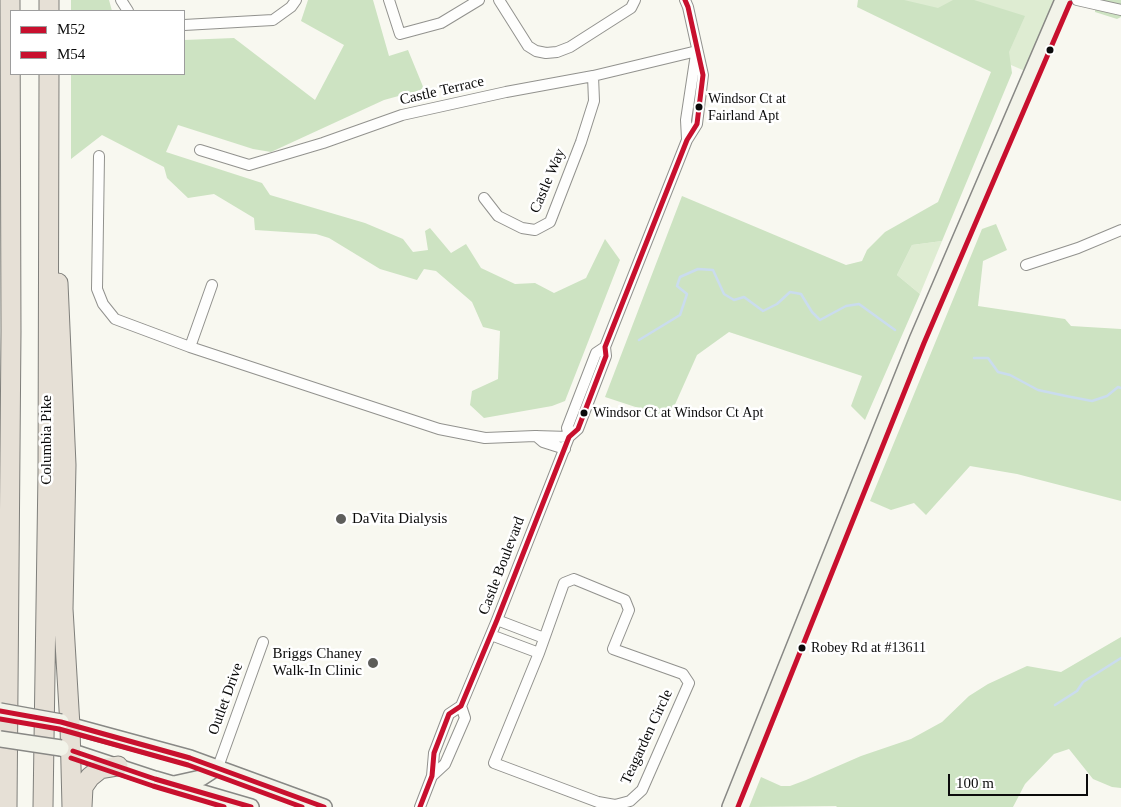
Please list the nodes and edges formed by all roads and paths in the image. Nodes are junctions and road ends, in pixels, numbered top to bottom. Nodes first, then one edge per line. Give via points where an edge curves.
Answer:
1 (10, 0) edge
2 (296, 0) edge
3 (389, 0) edge
4 (479, 0) edge
5 (499, 0) edge
6 (635, 0) edge
7 (685, 0) edge
8 (1063, 0) edge
9 (1077, 0) edge
10 (1121, 10) edge
11 (185, 25) edge
12 (697, 51) junction
13 (49, 75) edge
14 (593, 76) junction
15 (48, 139) junction
16 (200, 150) dead end
17 (99, 156) dead end
18 (484, 198) dead end
19 (1121, 230) edge
20 (10, 240) junction
21 (1026, 265) dead end
22 (212, 285) dead end
23 (0, 294) edge
24 (190, 346) junction
25 (535, 436) junction
26 (569, 436) junction
27 (565, 449) junction
28 (497, 620) junction
29 (0, 621) edge
30 (491, 635) junction
31 (544, 638) junction
32 (263, 642) dead end
33 (7, 649) junction
34 (539, 653) junction
35 (461, 706) junction
36 (0, 711) edge
37 (66, 724) junction
38 (0, 739) edge
39 (66, 749) junction
40 (118, 766) junction
41 (218, 767) junction
42 (432, 776) junction
43 (173, 785) junction
44 (7, 807) edge
45 (43, 807) edge
46 (72, 807) edge
47 (82, 807) edge
48 (251, 807) edge
49 (324, 807) edge
50 (420, 807) edge
51 (730, 807) edge

1 - 20 highway
2 - 11 street via 292,7 273,20
3 - 4 street via 400,34 441,23
5 - 6 street via 528,46 546,53 570,47 630,8
7 - 12 street, Castle Boulevard
8 - 51 street via 917,340
9 - 10 street
12 - 14 street, Castle Terrace
12 - 26 street, Castle Boulevard via 703,75 697,124 687,140 605,347 606,356 578,428
13 - 15 highway, Columbia Pike
14 - 16 street, Castle Terrace via 402,115 249,165
14 - 18 street, Castle Way via 594,101 550,222 535,230 522,228 498,216
15 - 37 highway via 61,320 66,465 63,609
15 - 45 highway, Columbia Pike
17 - 24 street via 97,289 103,304 115,318
19 - 21 street
20 - 23 highway
20 - 33 highway
22 - 24 street
24 - 25 street via 439,428 485,438
25 - 26 street
25 - 27 street
26 - 27 street, Castle Boulevard
27 - 28 street, Castle Boulevard
28 - 30 street, Castle Boulevard
28 - 31 street
29 - 33 highway
30 - 34 street
30 - 35 street, Castle Boulevard
31 - 34 street, Teagarden Circle
31 - 34 street, Teagarden Circle via 564,583 574,579 625,600 630,610 613,648 683,674 689,682 642,790 630,801 615,805 598,802 494,763
32 - 41 street, Outlet Drive
33 - 44 highway
35 - 42 street, Castle Boulevard via 449,714 434,753
35 - 42 street, Castle Boulevard via 464,718 445,764
36 - 37 street, bridge
37 - 39 highway
37 - 41 street
38 - 39 street, bridge
39 - 40 street
39 - 46 highway
40 - 43 street
40 - 47 highway via 100,769 90,777 83,787
41 - 43 street via 201,778
41 - 49 street
42 - 50 street, Castle Boulevard
43 - 48 street

